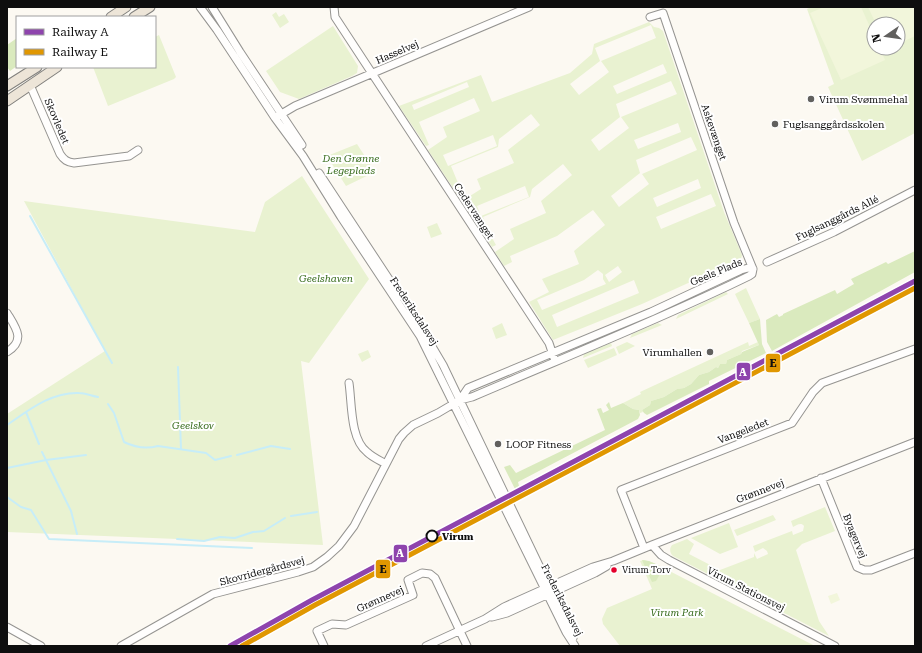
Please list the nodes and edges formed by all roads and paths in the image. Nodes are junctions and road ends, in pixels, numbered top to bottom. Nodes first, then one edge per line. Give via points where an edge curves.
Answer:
1 (126, 7) edge
2 (139, 7) edge
3 (150, 7) edge
4 (200, 7) edge
5 (212, 7) edge
6 (529, 7) edge
7 (331, 8) edge
8 (112, 16) edge
9 (128, 16) edge
10 (136, 16) edge
11 (650, 18) dead end
12 (35, 68) edge
13 (56, 68) edge
14 (372, 73) junction
15 (30, 85) junction
16 (7, 86) edge
17 (7, 101) edge
18 (278, 116) junction
19 (138, 150) dead end
20 (915, 190) edge
21 (767, 262) dead end
22 (753, 269) junction
23 (7, 313) edge
24 (915, 349) edge
25 (7, 352) edge
26 (552, 352) junction
27 (555, 361) junction
28 (349, 383) dead end
29 (457, 402) junction
30 (915, 442) edge
31 (386, 464) junction
32 (821, 478) junction
33 (652, 544) junction
34 (644, 548) junction
35 (915, 553) edge
36 (548, 591) junction
37 (7, 627) edge
38 (460, 631) junction
39 (41, 646) edge
40 (121, 646) edge
41 (324, 646) edge
42 (426, 646) edge
43 (466, 646) edge
44 (575, 646) edge
45 (835, 646) edge

1 - 8 main road
2 - 9 main road
3 - 10 main road
4 - 18 street, Frederiksdalsvej
5 - 18 street, Frederiksdalsvej
6 - 14 street, Hasselvej
7 - 14 street, Cedervænget
11 - 22 street, Askevænget via 663,13 730,211
12 - 16 main road
13 - 15 main road
14 - 18 street, Hasselvej via 295,106
14 - 26 street, Cedervænget via 549,343
15 - 17 main road
15 - 19 street, Skovledet via 64,159 74,164 129,156
18 - 29 street, Frederiksdalsvej via 426,335 443,365
20 - 21 street, Fuglsanggårds Allé via 834,232
22 - 26 street, Geels Plads via 746,268 651,312
22 - 27 street, Geels Plads via 752,274 733,284
23 - 25 street via 18,333 18,341 15,347
24 - 34 street, Vangeledet via 822,383 792,423 621,490
26 - 27 street, Cedervænget
26 - 29 street, Geels Plads via 468,388
27 - 29 street, Geels Plads
28 - 31 street via 354,432 359,444 366,452
29 - 31 street, Skovridergårdsvej via 413,425 399,439
29 - 36 street, Frederiksdalsvej
30 - 32 street, Grønnevej
31 - 40 street, Skovridergårdsvej via 354,526 328,557 313,567 298,572 213,594
32 - 33 street, Grønnevej
32 - 35 street, Byagervej via 857,567 871,570
33 - 34 street, Grønnevej
33 - 45 street, Virum Stationsvej via 669,560
34 - 36 street, Grønnevej via 593,567
36 - 38 street, Grønnevej via 504,607
36 - 44 street, Frederiksdalsvej via 570,630
37 - 39 street
38 - 41 street, Grønnevej via 435,578 422,573 408,580 413,596 346,625 332,624 317,631
38 - 42 street, Grønnevej
38 - 43 street

